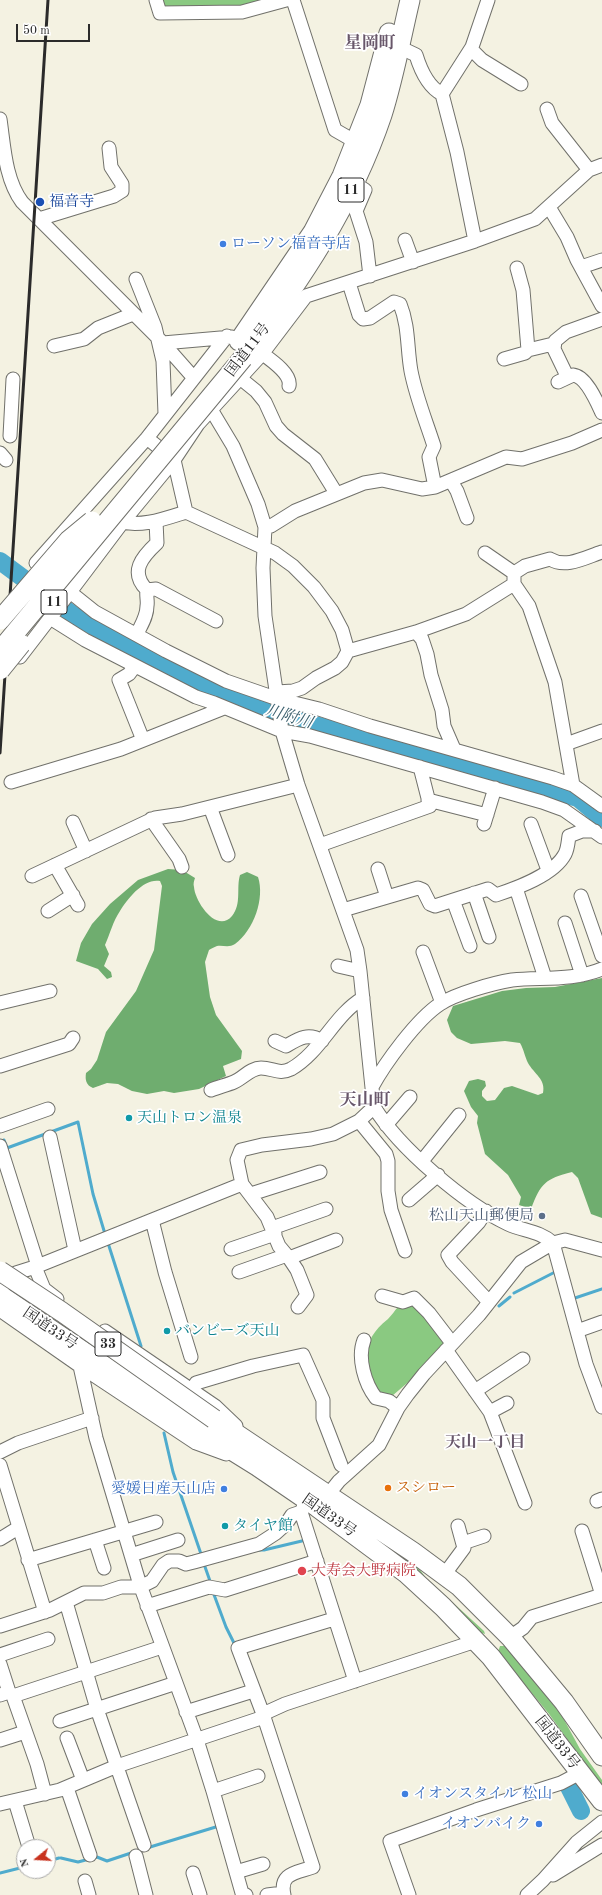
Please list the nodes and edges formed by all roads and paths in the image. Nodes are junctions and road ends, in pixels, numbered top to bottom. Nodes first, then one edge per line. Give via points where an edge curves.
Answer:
1 (156, 0) edge
2 (286, 0) edge
3 (293, 0) edge
4 (397, 0) edge
5 (410, 0) edge
6 (488, 0) edge
7 (399, 47) junction
8 (471, 49) junction
9 (521, 84) dead end
10 (442, 94) junction
11 (547, 109) dead end
12 (0, 119) edge
13 (356, 142) junction
14 (109, 148) dead end
15 (602, 165) edge
16 (589, 170) junction
17 (348, 179) junction
18 (549, 207) junction
19 (40, 219) junction
20 (405, 240) dead end
21 (475, 241) junction
22 (602, 260) edge
23 (413, 262) junction
24 (581, 267) junction
25 (517, 268) dead end
26 (370, 276) junction
27 (136, 279) dead end
28 (349, 283) junction
29 (147, 305) junction
30 (602, 306) edge
31 (131, 312) junction
32 (602, 319) edge
33 (160, 340) junction
34 (553, 344) junction
35 (54, 346) dead end
36 (243, 347) junction
37 (528, 350) junction
38 (504, 359) dead end
39 (193, 377) junction
40 (13, 378) dead end
41 (240, 378) junction
42 (289, 386) dead end
43 (6, 397) edge
44 (212, 411) junction
45 (602, 413) edge
46 (165, 414) junction
47 (602, 430) edge
48 (10, 436) dead end
49 (147, 438) junction
50 (174, 460) junction
51 (451, 481) junction
52 (435, 487) junction
53 (336, 493) junction
54 (186, 512) junction
55 (467, 518) dead end
56 (92, 521) junction
57 (156, 521) junction
58 (122, 523) junction
59 (266, 527) junction
60 (264, 548) junction
61 (602, 552) edge
62 (485, 553) dead end
63 (514, 579) junction
64 (147, 590) junction
65 (67, 595) junction
66 (50, 617) junction
67 (0, 620) edge
68 (216, 621) dead end
69 (416, 632) junction
70 (0, 633) edge
71 (137, 634) junction
72 (0, 651) edge
73 (348, 651) junction
74 (135, 666) junction
75 (7, 668) edge
76 (278, 698) junction
77 (224, 708) junction
78 (282, 728) junction
79 (602, 731) edge
80 (143, 740) junction
81 (566, 744) junction
82 (454, 749) junction
83 (420, 767) junction
84 (11, 782) dead end
85 (298, 785) junction
86 (573, 785) junction
87 (495, 788) junction
88 (428, 800) junction
89 (602, 806) edge
90 (210, 807) junction
91 (151, 819) junction
92 (73, 822) dead end
93 (531, 824) dead end
94 (598, 834) edge
95 (320, 845) junction
96 (86, 851) junction
97 (228, 855) dead end
98 (55, 865) junction
99 (182, 867) dead end
100 (378, 869) dead end
101 (548, 870) junction
102 (32, 876) dead end
103 (516, 888) junction
104 (474, 893) junction
105 (581, 896) dead end
106 (387, 897) junction
107 (453, 900) junction
108 (343, 910) junction
109 (48, 911) dead end
110 (565, 923) dead end
111 (489, 937) dead end
112 (470, 946) dead end
113 (602, 956) edge
114 (423, 957) dead end
115 (338, 966) dead end
116 (602, 969) edge
117 (360, 971) junction
118 (582, 975) junction
119 (545, 978) junction
120 (50, 991) dead end
121 (363, 998) junction
122 (0, 1003) edge
123 (442, 1003) junction
124 (73, 1038) dead end
125 (275, 1041) dead end
126 (322, 1041) junction
127 (0, 1066) edge
128 (372, 1087) junction
129 (211, 1090) dead end
130 (410, 1097) dead end
131 (43, 1107) dead end
132 (374, 1107) junction
133 (459, 1115) dead end
134 (359, 1121) junction
135 (386, 1125) junction
136 (0, 1126) edge
137 (50, 1137) dead end
138 (0, 1146) edge
139 (422, 1161) junction
140 (320, 1172) dead end
141 (438, 1175) junction
142 (242, 1184) junction
143 (251, 1194) junction
144 (409, 1200) dead end
145 (326, 1209) dead end
146 (486, 1211) junction
147 (152, 1220) junction
148 (274, 1231) junction
149 (336, 1240) dead end
150 (552, 1243) junction
151 (231, 1249) dead end
152 (75, 1250) junction
153 (602, 1250) edge
154 (405, 1251) dead end
155 (288, 1256) junction
156 (37, 1267) junction
157 (0, 1271) edge
158 (239, 1272) dead end
159 (0, 1289) edge
160 (0, 1295) edge
161 (382, 1296) dead end
162 (489, 1302) junction
163 (298, 1307) dead end
164 (0, 1310) edge
165 (602, 1322) edge
166 (577, 1331) junction
167 (364, 1340) dead end
168 (449, 1346) junction
169 (191, 1357) dead end
170 (523, 1359) dead end
171 (80, 1366) junction
172 (196, 1382) dead end
173 (599, 1389) edge
174 (475, 1391) junction
175 (507, 1403) dead end
176 (602, 1407) edge
177 (398, 1408) junction
178 (490, 1412) junction
179 (92, 1418) junction
180 (209, 1426) junction
181 (0, 1452) edge
182 (261, 1460) junction
183 (0, 1465) edge
184 (341, 1465) dead end
185 (4, 1498) edge
186 (525, 1503) dead end
187 (313, 1504) junction
188 (156, 1522) dead end
189 (458, 1526) dead end
190 (18, 1528) junction
191 (124, 1531) junction
192 (582, 1531) dead end
193 (484, 1536) dead end
194 (0, 1539) edge
195 (95, 1540) junction
196 (178, 1540) dead end
197 (463, 1543) junction
198 (131, 1555) junction
199 (28, 1560) junction
200 (317, 1561) junction
201 (104, 1568) dead end
202 (444, 1575) junction
203 (140, 1585) junction
204 (602, 1595) edge
205 (66, 1602) junction
206 (147, 1606) junction
207 (45, 1612) junction
208 (334, 1619) junction
209 (0, 1626) edge
210 (510, 1637) junction
211 (48, 1639) dead end
212 (476, 1641) junction
213 (162, 1647) junction
214 (0, 1655) edge
215 (0, 1664) edge
216 (86, 1672) junction
217 (355, 1681) junction
218 (176, 1683) junction
219 (253, 1691) junction
220 (7, 1694) edge
221 (97, 1709) junction
222 (186, 1712) junction
223 (264, 1716) junction
224 (60, 1721) dead end
225 (25, 1732) junction
226 (67, 1738) dead end
227 (0, 1740) edge
228 (197, 1740) junction
229 (602, 1756) edge
230 (117, 1766) junction
231 (580, 1773) junction
232 (258, 1776) dead end
233 (83, 1780) junction
234 (67, 1788) junction
235 (214, 1791) junction
236 (45, 1794) junction
237 (15, 1801) junction
238 (602, 1801) edge
239 (0, 1804) edge
240 (602, 1822) edge
241 (27, 1839) edge
242 (602, 1844) edge
243 (144, 1845) dead end
244 (90, 1855) dead end
245 (136, 1856) dead end
246 (263, 1864) dead end
247 (236, 1872) junction
248 (193, 1873) dead end
249 (543, 1880) junction
250 (85, 1881) dead end
251 (241, 1894) edge
252 (89, 1895) edge
253 (146, 1895) edge
254 (200, 1895) edge
255 (267, 1895) edge
256 (283, 1895) edge
257 (409, 1895) edge
258 (528, 1895) edge

1 - 2 street via 160,13 195,14 242,12
3 - 13 street via 335,130
4 - 13 highway, 国道11号 / 11 via 380,70
5 - 7 highway, 国道11号 / 11
6 - 8 street
7 - 10 street via 416,55 423,72 433,87
7 - 17 highway, 国道11号 / 11 via 382,115
8 - 9 street via 482,60
8 - 10 street
10 - 21 street
11 - 16 street via 552,123
12 - 19 street via 13,189 22,202
13 - 17 highway, 国道11号 / 11
14 - 19 street via 112,167 122,184 122,191 114,196
15 - 16 street
16 - 18 street
17 - 26 street via 365,190 356,211 366,242
17 - 36 highway, 国道11号 / 11
18 - 21 street via 535,219
18 - 24 street
19 - 31 street
20 - 23 street
21 - 23 street
22 - 24 street
23 - 26 street
24 - 30 street
25 - 37 street via 523,290
26 - 28 street
27 - 29 street
28 - 36 street via 306,296
28 - 52 street via 359,315 363,319 370,318 394,302 400,304 406,321 407,346 415,390 434,446 429,457
29 - 31 street
29 - 33 street
31 - 33 street
31 - 35 street via 98,328 84,339
32 - 34 street via 566,332
33 - 36 street
33 - 39 street
33 - 46 street
34 - 37 street
34 - 45 street via 562,379 578,375 582,378
36 - 39 street
36 - 41 street
36 - 42 street via 272,361 288,376
36 - 56 highway, 国道11号 / 11, bridge
37 - 38 street
39 - 46 street
40 - 43 street
41 - 44 street
41 - 53 street via 265,402 276,426 283,434 315,459
43 - 48 street
44 - 50 street via 198,424
44 - 59 street via 233,446
46 - 49 street
47 - 51 street via 522,459 506,457
49 - 50 street
49 - 56 street
50 - 54 street
50 - 58 street
51 - 52 street
51 - 55 street
52 - 53 street via 422,489 392,481 373,481
53 - 59 street
54 - 57 street
54 - 60 street
56 - 58 street
56 - 65 street via 36,563
56 - 67 highway, 11, bridge via 69,540
56 - 70 highway, 国道11号 / 11, bridge
56 - 72 highway, 国道11号 / 11, bridge
56 - 75 highway, 11, bridge via 88,558
57 - 58 street
57 - 64 street via 156,542 144,555 138,571 140,584
58 - 65 street
59 - 60 street
60 - 73 street via 284,559 314,587 338,619
60 - 76 street via 265,616
61 - 63 street via 568,563 550,559 525,566
62 - 63 street
63 - 69 street via 466,614
63 - 81 street via 529,606 545,651 556,689
64 - 68 street via 156,589
64 - 71 street via 146,617
65 - 66 street
65 - 71 street
66 - 74 street via 85,640
66 - 75 street
69 - 73 street
69 - 82 street via 422,639 427,654 444,726
71 - 76 street via 226,681
73 - 76 street via 335,668 302,688
74 - 77 street via 196,697
74 - 80 street via 129,674 119,680
76 - 78 street
76 - 82 street
77 - 78 street
77 - 80 street
78 - 83 street
78 - 85 street
79 - 81 street
80 - 84 street via 98,757
81 - 86 street
82 - 86 street
83 - 87 street
83 - 88 street
85 - 90 street
85 - 95 street
86 - 89 street
87 - 88 street via 486,820
87 - 94 street via 564,810
88 - 95 street via 430,806
90 - 91 street
90 - 97 street
91 - 96 street
91 - 99 street
92 - 96 street
93 - 101 street
94 - 101 street via 582,831 570,836 566,854
95 - 108 street
96 - 98 street
98 - 102 street
98 - 109 street via 75,900
100 - 106 street
101 - 103 street
103 - 104 street via 496,895 488,889
103 - 119 street
104 - 107 street
104 - 111 street
105 - 113 street
106 - 107 street via 420,888 432,906
106 - 108 street
107 - 112 street
108 - 117 street via 357,950
110 - 118 street
114 - 123 street
115 - 117 street
116 - 118 street
117 - 121 street
118 - 119 street
119 - 123 street via 510,981 455,996
120 - 122 street
121 - 126 street via 353,1004
121 - 128 street
123 - 128 street via 421,1022 383,1068
124 - 127 street via 69,1044
125 - 126 street via 286,1046 310,1036
126 - 129 street via 292,1068 281,1073 256,1069 233,1082
128 - 132 street
130 - 135 street
131 - 136 street
132 - 134 street
132 - 135 street
133 - 139 street
134 - 142 street via 324,1137 241,1150 237,1160
134 - 154 street via 386,1154 391,1210
135 - 139 street
137 - 152 street
138 - 156 street
139 - 141 street
140 - 143 street
141 - 144 street
141 - 146 street via 459,1194
142 - 143 street
142 - 147 street
143 - 148 street
145 - 148 street
146 - 150 street via 509,1225 546,1237
146 - 162 street via 448,1255
147 - 152 street
147 - 169 street
148 - 151 street
148 - 155 street via 279,1246
149 - 155 street
150 - 153 street via 565,1240
150 - 162 street via 521,1262
150 - 166 street
152 - 156 street
155 - 158 street
155 - 163 street via 307,1295
156 - 159 street via 16,1273
156 - 182 street via 40,1283 49,1293 215,1406
157 - 180 highway, 国道33号 / 33, bridge via 62,1312
160 - 180 highway, 国道33号 / 33
161 - 168 street via 403,1302 414,1298 429,1313
162 - 168 street via 479,1316
164 - 171 street
165 - 166 street
166 - 173 street
167 - 177 street via 362,1357 372,1393 376,1398 389,1401
168 - 174 street
168 - 177 street
170 - 174 street
171 - 179 street
171 - 182 street via 196,1443
172 - 184 street via 303,1355 322,1400 323,1418
173 - 176 street
174 - 178 street
175 - 178 street
177 - 187 street via 379,1445
178 - 186 street
179 - 181 street via 18,1443
179 - 191 street
180 - 182 highway, 国道33号 / 33
182 - 187 highway, 国道33号 / 33
183 - 185 street
185 - 190 street
187 - 200 street
187 - 202 highway, 国道33号 / 33 via 413,1552
187 - 203 street via 292,1515 276,1533 259,1544 186,1564 169,1561 152,1581
187 - 212 highway, 国道33号 / 33 via 406,1573
188 - 191 street
189 - 197 street
190 - 194 street
190 - 199 street
191 - 195 street
191 - 198 street
192 - 204 street
193 - 197 street
195 - 199 street
195 - 201 street
196 - 198 street
197 - 202 street via 464,1548
198 - 203 street
199 - 207 street
200 - 206 street via 226,1590 209,1587
200 - 208 street
202 - 210 highway, 国道33号 / 33 via 459,1586
203 - 205 street via 121,1587 103,1593 84,1593
203 - 206 street
204 - 210 street via 532,1617 523,1628
205 - 207 street
205 - 216 street
206 - 213 street
207 - 209 street
208 - 217 street
208 - 219 street via 238,1648
210 - 229 highway, 国道33号 / 33 via 564,1702
211 - 214 street
212 - 217 street
212 - 231 highway, 国道33号 / 33
213 - 216 street
213 - 218 street
215 - 220 street
216 - 220 street
216 - 221 street
217 - 223 street via 285,1704
218 - 221 street
218 - 222 street
219 - 222 street
219 - 223 street
220 - 225 street
221 - 224 street
221 - 230 street
222 - 228 street
223 - 228 street
223 - 256 street via 313,1867 285,1878 282,1885
225 - 227 street
225 - 236 street
226 - 233 street
228 - 230 street
228 - 235 street
230 - 233 street
230 - 243 street
231 - 238 highway, 国道33号 / 33
231 - 257 street via 561,1783 390,1841
232 - 235 street
233 - 234 street
234 - 236 street
234 - 244 street
235 - 247 street
236 - 237 street
237 - 239 street
237 - 241 street
240 - 249 street via 577,1842
242 - 249 street
245 - 253 street
246 - 247 street
247 - 251 street
248 - 254 street
249 - 258 street
250 - 252 street
255 - 256 street

